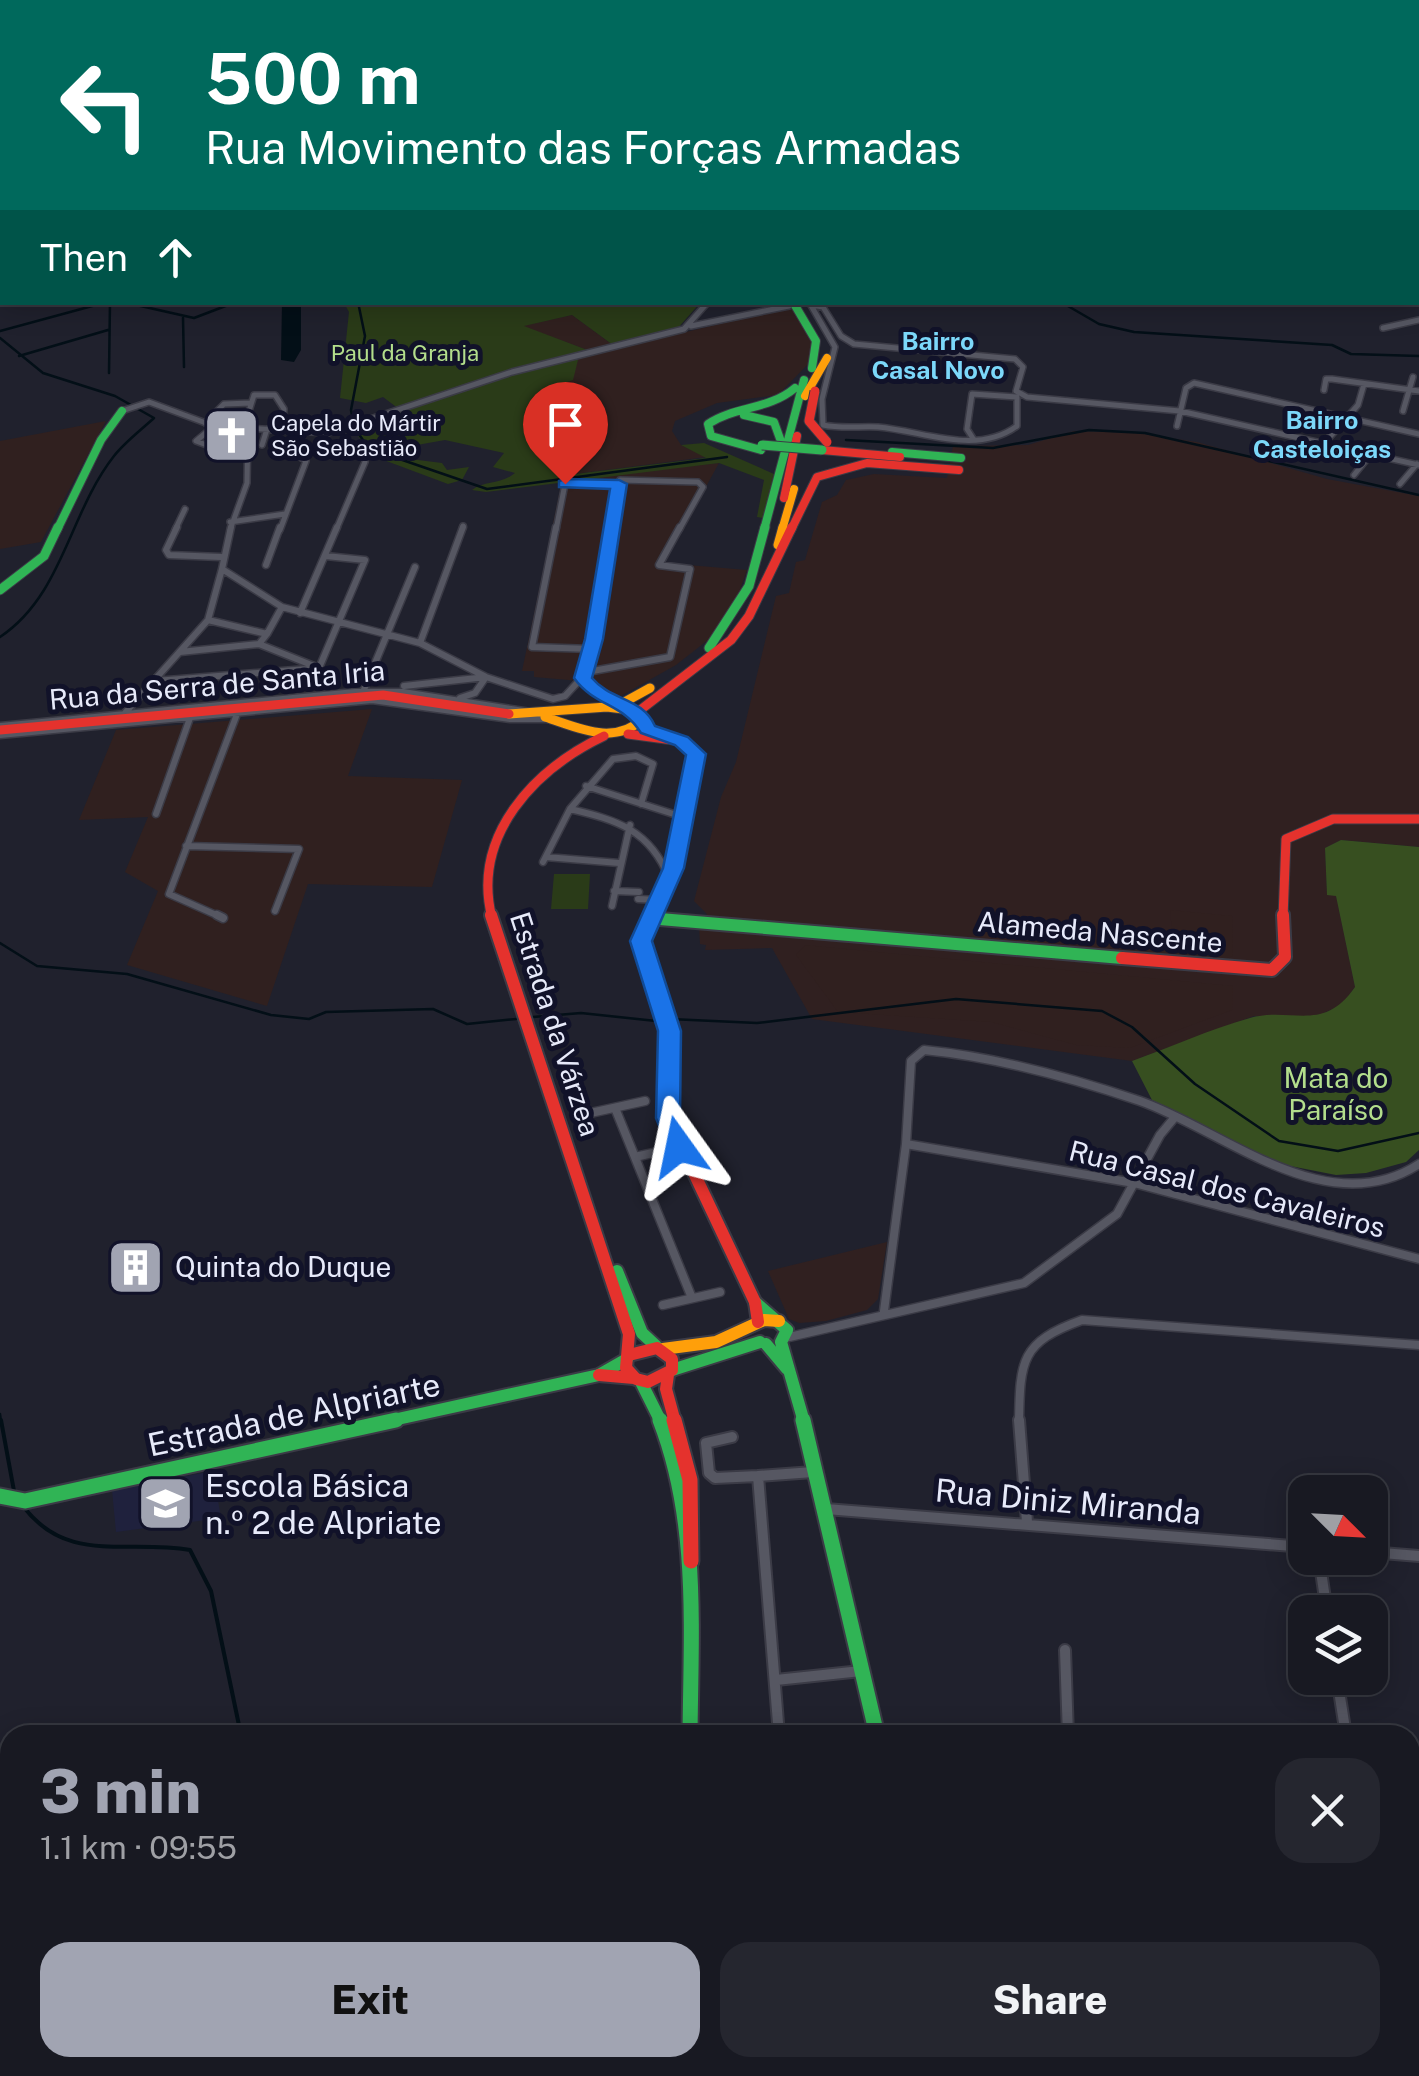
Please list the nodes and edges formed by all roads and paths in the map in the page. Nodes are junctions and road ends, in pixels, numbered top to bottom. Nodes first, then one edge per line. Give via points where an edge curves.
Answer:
1 (706, 305) edge
2 (796, 305) edge
3 (801, 305) edge
4 (802, 305) edge
5 (802, 305) edge
6 (812, 305) edge
7 (1419, 320) edge
8 (690, 326) junction
9 (1383, 328) dead end
10 (827, 358) junction
11 (1413, 377) dead end
12 (1364, 384) junction
13 (809, 385) junction
14 (1324, 390) dead end
15 (1409, 390) junction
16 (1419, 391) edge
17 (251, 403) junction
18 (125, 410) joint
19 (1180, 411) junction
20 (1403, 412) dead end
21 (248, 413) junction
22 (214, 414) junction
23 (1345, 418) junction
24 (1289, 422) dead end
25 (205, 423) junction
26 (823, 425) junction
27 (214, 426) junction
28 (1177, 426) dead end
29 (246, 427) junction
30 (267, 429) junction
31 (282, 431) junction
32 (1280, 433) junction
33 (1419, 434) edge
34 (974, 440) junction
35 (1324, 443) junction
36 (244, 444) junction
37 (230, 445) junction
38 (262, 445) dead end
39 (762, 448) junction
40 (823, 450) junction
41 (295, 454) dead end
42 (1371, 454) junction
43 (228, 456) dead end
44 (1312, 457) dead end
45 (365, 462) dead end
46 (783, 463) junction
47 (1418, 464) edge
48 (911, 467) junction
49 (1354, 475) dead end
50 (619, 482) junction
51 (1400, 484) dead end
52 (185, 509) dead end
53 (285, 514) junction
54 (230, 522) junction
55 (462, 528) dead end
56 (222, 556) junction
57 (326, 556) junction
58 (266, 564) dead end
59 (415, 567) dead end
60 (222, 569) junction
61 (763, 589) junction
62 (0, 590) edge
63 (282, 607) junction
64 (300, 613) junction
65 (208, 620) junction
66 (340, 621) junction
67 (388, 632) junction
68 (267, 634) junction
69 (420, 643) junction
70 (259, 644) junction
71 (592, 649) junction
72 (180, 652) junction
73 (712, 655) junction
74 (318, 668) junction
75 (585, 675) junction
76 (486, 677) junction
77 (155, 681) junction
78 (404, 686) dead end
79 (363, 692) junction
80 (475, 694) junction
81 (456, 700) junction
82 (593, 703) junction
83 (618, 704) junction
84 (484, 706) junction
85 (125, 713) junction
86 (237, 714) junction
87 (553, 717) junction
88 (190, 718) junction
89 (640, 718) junction
90 (585, 727) junction
91 (0, 730) edge
92 (628, 734) junction
93 (604, 736) junction
94 (661, 737) junction
95 (579, 744) junction
96 (586, 786) junction
97 (641, 804) junction
98 (570, 809) junction
99 (156, 814) dead end
100 (686, 818) junction
101 (1419, 819) edge
102 (630, 825) junction
103 (186, 846) junction
104 (619, 863) junction
105 (669, 879) junction
106 (614, 891) junction
107 (658, 900) junction
108 (612, 906) dead end
109 (275, 911) dead end
110 (223, 918) dead end
111 (648, 918) junction
112 (646, 1102) dead end
113 (615, 1108) junction
114 (586, 1114) dead end
115 (1176, 1117) junction
116 (906, 1144) junction
117 (679, 1147) junction
118 (634, 1157) junction
119 (1419, 1164) edge
120 (577, 1171) junction
121 (1134, 1183) junction
122 (1419, 1259) edge
123 (720, 1292) dead end
124 (692, 1298) junction
125 (663, 1305) dead end
126 (884, 1312) junction
127 (771, 1333) junction
128 (1419, 1345) edge
129 (659, 1348) junction
130 (628, 1357) junction
131 (670, 1373) junction
132 (599, 1374) junction
133 (638, 1380) junction
134 (732, 1437) dead end
135 (818, 1472) junction
136 (758, 1476) junction
137 (0, 1496) edge
138 (826, 1509) junction
139 (1027, 1522) junction
140 (1288, 1545) edge
141 (1388, 1553) edge
142 (1419, 1556) edge
143 (688, 1589) junction
144 (1064, 1650) dead end
145 (861, 1670) junction
146 (776, 1680) junction
147 (1340, 1695) edge
148 (690, 1725) edge
149 (778, 1725) edge
150 (874, 1725) edge
151 (1068, 1725) edge
152 (1344, 1725) edge

1 - 8 street
2 - 8 street
3 - 13 main road via 819,350
4 - 10 main road via 825,338
5 - 26 street via 835,347 822,398
6 - 19 street via 823,306 854,344 1015,359 1024,366 1016,391 1027,397
7 - 9 street
8 - 31 street via 512,372 321,434
10 - 13 main road
10 - 73 main road via 800,404 792,471 755,595
11 - 15 street
12 - 14 street via 1326,379
12 - 15 street
12 - 23 street
13 - 39 main road via 782,401 722,413 708,424 711,436 724,443
13 - 40 main road, bridge via 806,422
13 - 46 main road via 794,402
15 - 16 street
15 - 20 street
17 - 21 street
17 - 22 street via 224,404
17 - 31 street via 254,395 274,395 284,409
18 - 25 street via 149,402
18 - 62 main road via 102,440 44,556
19 - 23 street via 1194,383
19 - 28 street
19 - 32 street
21 - 22 street
21 - 29 street
22 - 25 street
23 - 33 street
23 - 35 street
24 - 32 street
25 - 27 street
26 - 34 street
26 - 61 main road via 802,444
27 - 29 street
27 - 37 street via 196,442
29 - 30 street
29 - 36 street
30 - 31 street
30 - 38 street
32 - 35 street
34 - 34 street via 1015,430 1016,398 972,394 967,428
35 - 42 street
35 - 44 street
36 - 37 street
36 - 54 street via 247,483
37 - 43 street
39 - 40 main road, bridge
39 - 46 main road via 714,429 727,418 769,419 782,438
40 - 48 main road
40 - 48 main road via 960,463
41 - 53 street via 306,460
42 - 47 street
42 - 49 street
45 - 57 street
46 - 83 main road via 770,522 732,624 704,652
47 - 51 street
48 - 61 main road via 842,466 817,477
50 - 71 street
50 - 71 street via 565,484 532,648
50 - 75 street via 703,486 659,566 690,569 670,657
52 - 56 street via 169,556
53 - 54 street
53 - 58 street
54 - 56 street
55 - 69 street
56 - 60 street
57 - 64 street
57 - 66 street via 366,560
59 - 67 street
60 - 63 street
60 - 65 street
61 - 73 main road via 731,640
63 - 64 street
63 - 68 street
64 - 66 street
65 - 68 street
65 - 72 street
66 - 67 street
66 - 74 street
67 - 69 street
67 - 79 street
68 - 70 street
69 - 76 street
70 - 72 street
70 - 74 street
71 - 75 street
72 - 77 street
73 - 89 main road via 644,703
74 - 77 street
75 - 76 street via 553,699
75 - 82 street
76 - 78 street
76 - 80 street
77 - 85 street
79 - 81 street, Rua da Serra de Santa Iria
79 - 85 street, Rua da Serra de Santa Iria
80 - 81 street
80 - 84 street
81 - 84 street, Rua da Serra de Santa Iria
82 - 83 main road
82 - 87 main road
82 - 90 main road, Estrada da Várzea
83 - 89 main road
84 - 87 street, Rua da Serra de Santa Iria
85 - 91 street, Rua da Serra de Santa Iria
86 - 87 street, Rua da Serra de Santa Iria via 372,700 480,717
86 - 88 street, Rua da Serra de Santa Iria
86 - 103 street
87 - 90 main road
87 - 91 main road via 383,695
88 - 91 street, Rua da Serra de Santa Iria
88 - 99 street
89 - 92 main road
89 - 94 main road
90 - 93 main road
90 - 95 main road, Estrada da Várzea
92 - 93 main road, Estrada da Várzea
92 - 94 main road, Estrada da Várzea
93 - 95 main road, Estrada da Várzea
94 - 100 main road via 682,741 696,754
95 - 120 main road, Estrada da Várzea via 529,790 504,828 486,881 497,937
96 - 97 street
96 - 97 street via 616,758 646,758 654,766
96 - 98 street
97 - 100 street
98 - 102 street
98 - 104 street via 544,860
100 - 105 main road
101 - 111 main road, Alameda Nascente via 1318,819 1286,839 1285,957 1272,970
102 - 104 street
102 - 105 street via 662,855
103 - 109 street via 299,849
103 - 110 street via 169,894
104 - 106 street
105 - 107 main road
106 - 107 street
106 - 108 street
107 - 111 main road
111 - 117 main road via 641,941 669,1031 668,1118
112 - 113 street
113 - 114 street
113 - 118 street
115 - 116 street via 1135,1100 924,1050 910,1061
115 - 119 street via 1268,1167 1316,1181 1356,1184
115 - 121 street
116 - 121 street, Rua Casal dos Cavaleiros
116 - 126 street
117 - 118 street
117 - 127 main road
118 - 124 street
120 - 129 main road, Estrada da Várzea via 642,1333
120 - 130 main road, Estrada da Várzea via 630,1334
121 - 122 street, Rua Casal dos Cavaleiros
121 - 126 street via 1117,1214 1024,1283
123 - 124 street
124 - 125 street
126 - 127 street
127 - 129 main road
127 - 131 main road
127 - 135 main road via 792,1377
128 - 139 street via 1082,1320 1040,1337 1022,1370
129 - 130 main road via 640,1348
129 - 131 main road, Estrada da Várzea via 672,1359
130 - 132 main road, Estrada de Alpriarte
130 - 133 main road, Estrada da Várzea via 626,1368
131 - 133 main road via 656,1382
131 - 143 main road, Estrada da Várzea via 666,1389 690,1480
132 - 133 main road, Estrada de Alpriarte
132 - 137 main road, Estrada de Alpriarte via 25,1501
133 - 143 main road, Estrada da Várzea via 657,1404 672,1450
134 - 136 street via 706,1443 709,1474
135 - 136 street
135 - 138 main road
136 - 146 street
138 - 139 street, Rua Diniz Miranda
138 - 145 main road
139 - 140 street, Rua Diniz Miranda
141 - 142 street
143 - 148 main road, Estrada da Várzea
144 - 151 street
145 - 146 street
145 - 150 main road
146 - 149 street
147 - 152 street

